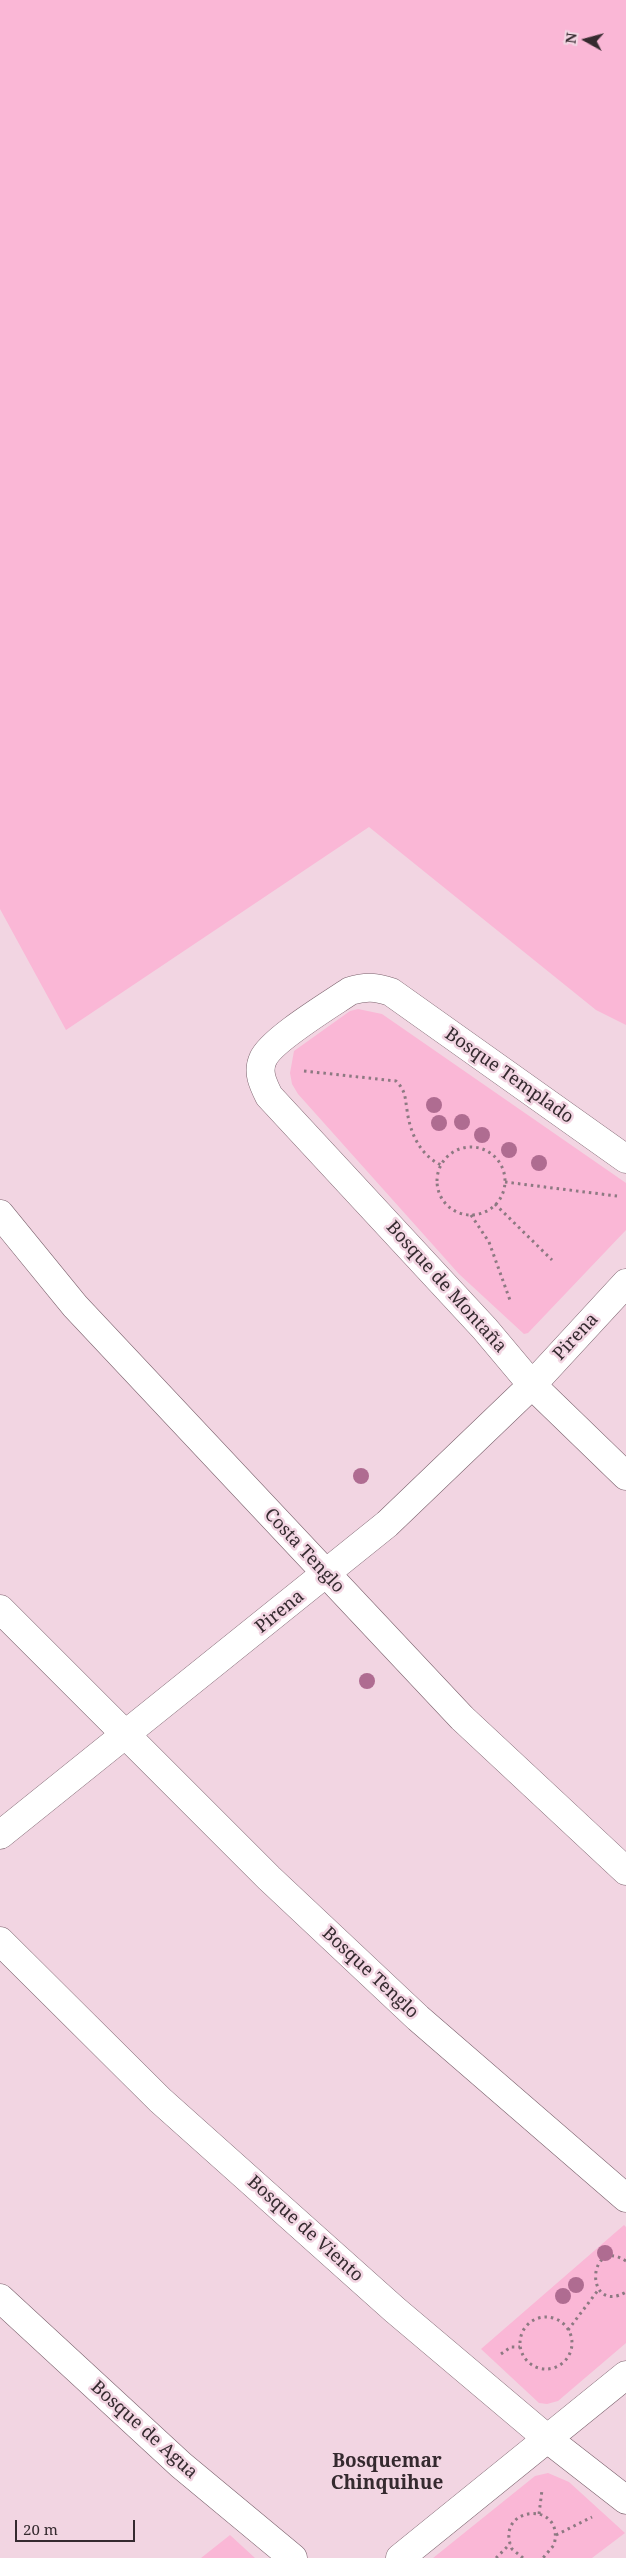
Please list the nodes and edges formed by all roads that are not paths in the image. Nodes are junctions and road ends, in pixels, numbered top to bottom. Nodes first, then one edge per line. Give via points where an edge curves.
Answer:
1 (269, 1096) joint
2 (626, 1159) edge
3 (0, 1214) edge
4 (626, 1283) edge
5 (532, 1385) junction
6 (626, 1476) edge
7 (326, 1575) junction
8 (0, 1609) edge
9 (127, 1735) junction
10 (0, 1835) edge
11 (626, 1871) edge
12 (0, 1940) edge
13 (626, 2198) edge
14 (0, 2298) edge
15 (626, 2375) edge
16 (549, 2440) junction
17 (626, 2500) edge
18 (293, 2558) edge
19 (400, 2558) edge

1 - 2 street, Bosque Templado via 260,1072 263,1058 274,1045 350,991 365,986 391,992
1 - 5 street, Bosque de Montaña via 485,1329
3 - 7 street, Costa Tenglo via 75,1306
4 - 5 street, Pirena
5 - 6 street, Bosque de Montaña
5 - 7 street, Pirena via 387,1524
7 - 9 street, Pirena
7 - 11 street, Costa Tenglo via 462,1718
8 - 9 street, Bosque Tenglo
9 - 10 street, Pirena
9 - 13 street, Bosque Tenglo via 269,1878 418,2018
12 - 16 street, Bosque de Viento via 160,2100 395,2310
14 - 18 street, Bosque de Agua via 181,2466
15 - 16 street
16 - 17 street, Bosque de Viento
16 - 19 street

